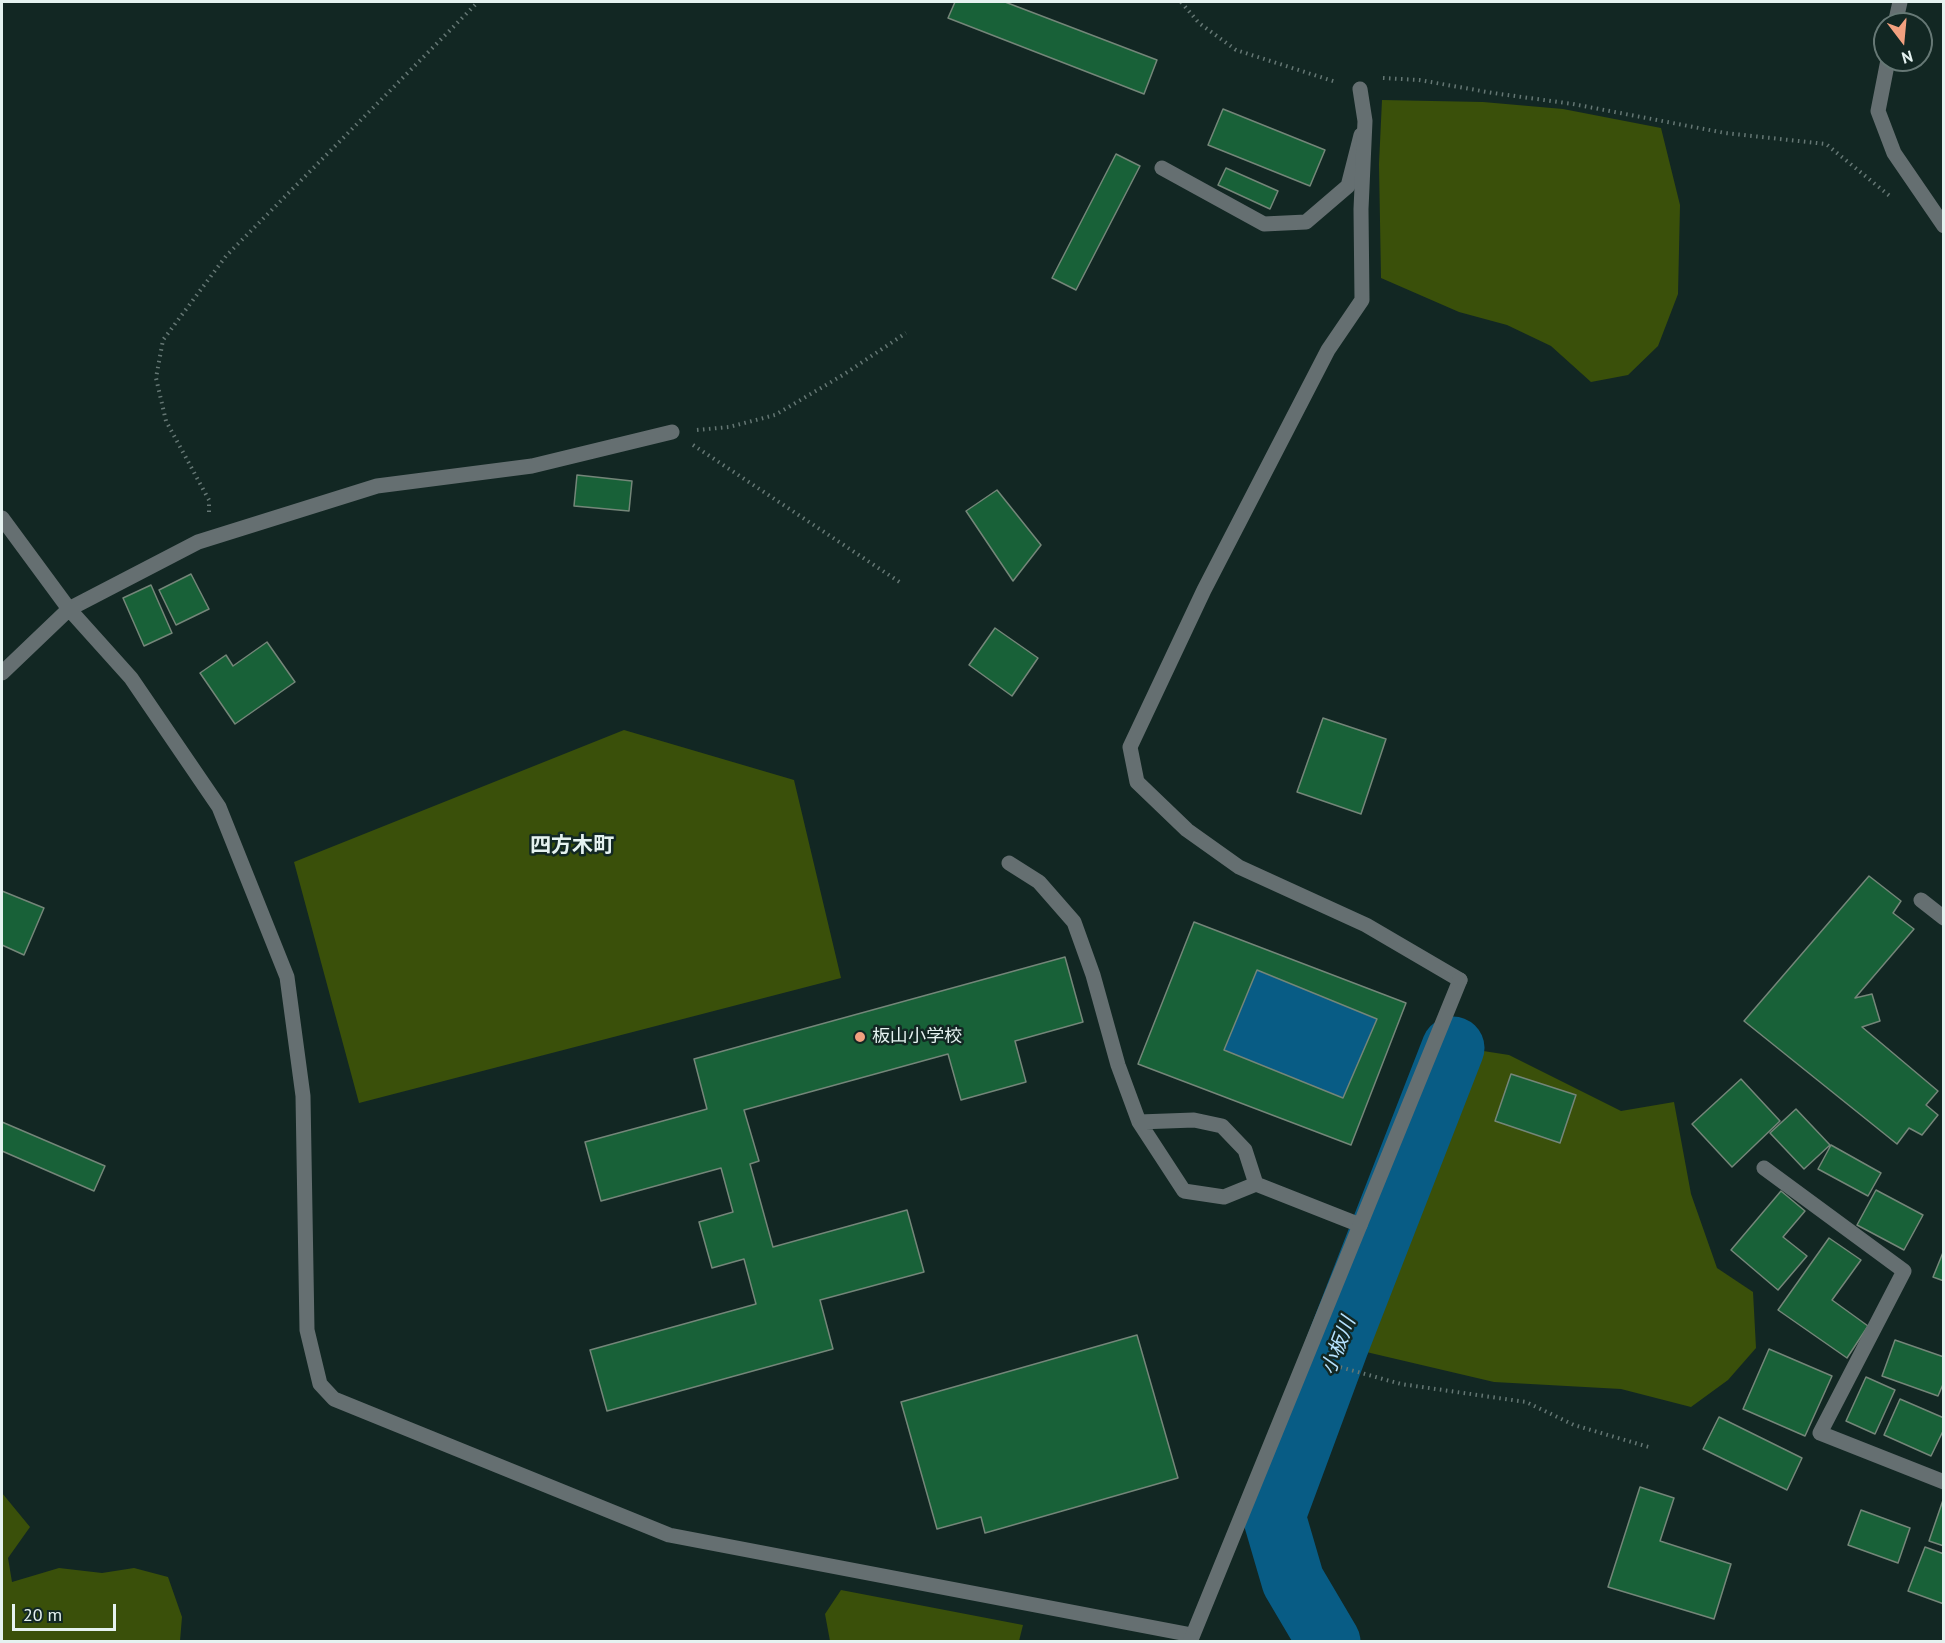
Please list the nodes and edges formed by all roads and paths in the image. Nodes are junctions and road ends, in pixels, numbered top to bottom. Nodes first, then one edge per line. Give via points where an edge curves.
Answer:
1 (478, 2) edge
2 (1181, 2) edge
3 (1886, 72) edge
4 (1360, 89) junction
5 (1365, 121) junction
6 (1162, 168) dead end
7 (1896, 200) dead end
8 (1944, 226) edge
9 (906, 333) dead end
10 (672, 432) junction
11 (2, 518) edge
12 (198, 542) junction
13 (901, 583) dead end
14 (69, 609) junction
15 (2, 673) edge
16 (1009, 863) dead end
17 (1921, 900) dead end
18 (1944, 918) edge
19 (1139, 1122) junction
20 (1764, 1168) dead end
21 (1256, 1184) junction
22 (1360, 1225) junction
23 (1347, 1370) dead end
24 (1652, 1448) dead end
25 (1944, 1482) edge
26 (1191, 1638) edge

1 - 12 path via 226,256 163,340 156,378 166,421 209,500 209,528
2 - 4 path via 1199,23 1236,50
3 - 8 street via 1878,111 1894,153
4 - 5 street
4 - 7 path via 1383,78 1419,80 1725,133 1826,144
5 - 6 street via 1348,186 1306,222 1264,224
5 - 22 street via 1362,300 1317,371 1204,590 1131,747 1137,782 1186,830 1239,867 1366,925 1460,980
9 - 10 path via 775,416 729,427
10 - 12 street via 532,466 377,486
10 - 13 path
11 - 14 street
12 - 14 street
14 - 15 street
14 - 26 street via 131,678 219,807 287,977 303,1096 307,1330 320,1384 334,1400 669,1535
16 - 19 street via 1039,882 1074,922
17 - 18 street
19 - 21 street via 1194,1120 1222,1126 1245,1150
19 - 21 street via 1184,1191 1224,1197
20 - 25 street via 1904,1271 1820,1433
21 - 22 street
22 - 26 street
23 - 24 path via 1401,1383 1526,1402 1574,1425

